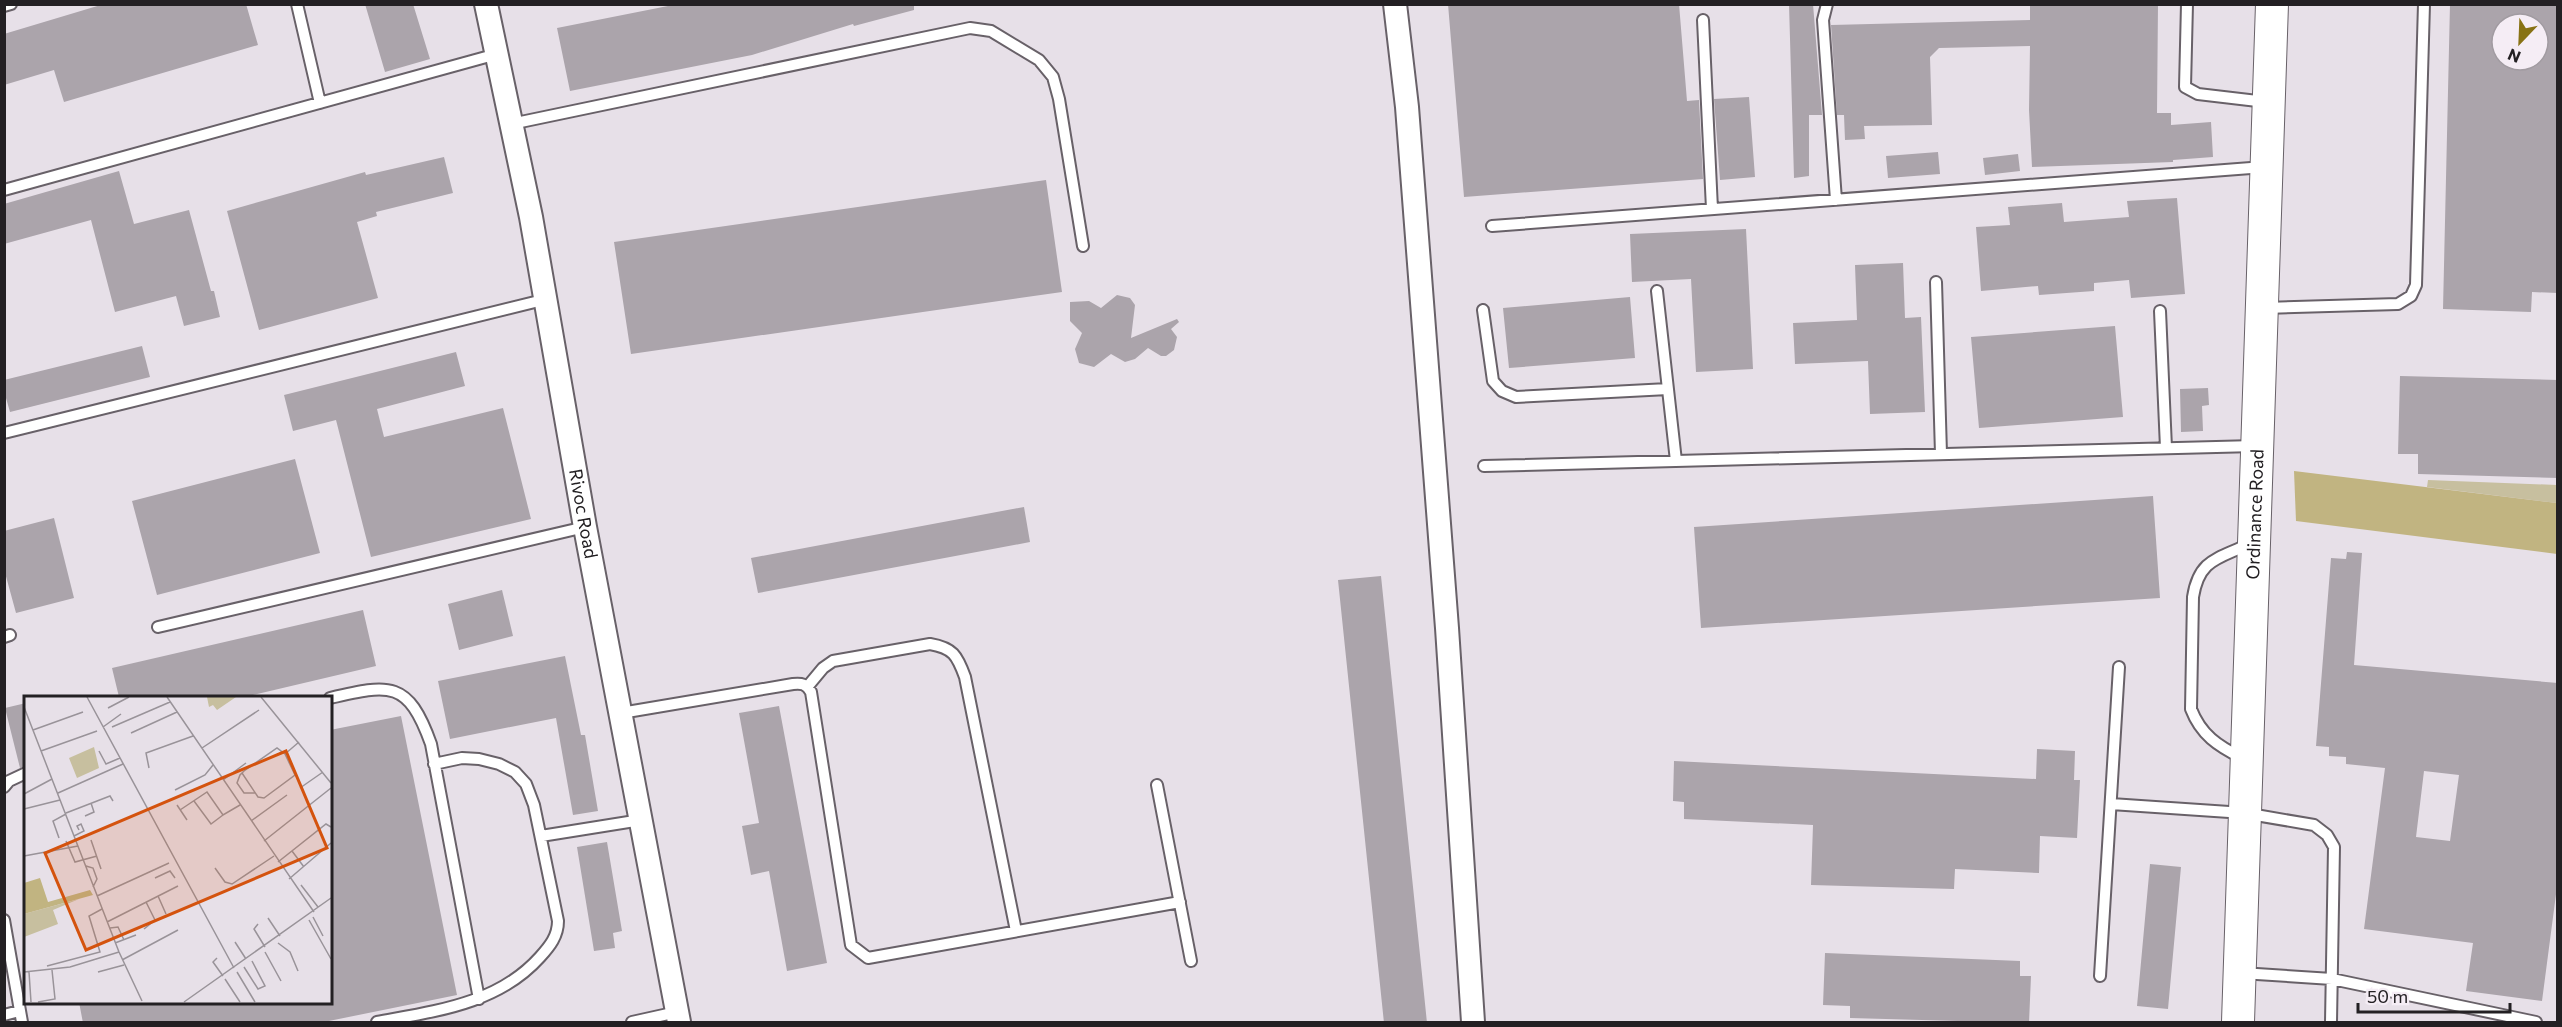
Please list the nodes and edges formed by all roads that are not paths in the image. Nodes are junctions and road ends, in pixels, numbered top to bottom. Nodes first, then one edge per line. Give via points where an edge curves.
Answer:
1 (11, 4) edge
2 (297, 4) edge
3 (486, 4) edge
4 (1395, 4) edge
5 (1827, 4) edge
6 (2187, 4) edge
7 (2272, 4) edge
8 (2424, 4) edge
9 (4, 6) edge
10 (1703, 20) dead end
11 (496, 54) junction
12 (320, 103) junction
13 (2269, 103) junction
14 (511, 124) junction
15 (2267, 167) junction
16 (4, 190) edge
17 (1836, 200) junction
18 (1712, 209) junction
19 (1492, 225) dead end
20 (1083, 246) dead end
21 (1936, 282) dead end
22 (1657, 291) dead end
23 (543, 300) junction
24 (2263, 308) junction
25 (1483, 310) dead end
26 (2160, 311) dead end
27 (1668, 389) junction
28 (4, 433) edge
29 (2259, 446) junction
30 (2166, 448) junction
31 (1941, 454) junction
32 (1676, 461) junction
33 (1484, 466) dead end
34 (585, 528) junction
35 (2256, 541) junction
36 (158, 627) dead end
37 (2119, 667) dead end
38 (808, 687) junction
39 (332, 698) edge
40 (621, 713) junction
41 (2245, 759) junction
42 (434, 764) junction
43 (24, 774) edge
44 (1157, 785) dead end
45 (4, 787) edge
46 (2111, 804) junction
47 (2244, 813) junction
48 (642, 820) junction
49 (540, 836) junction
50 (1180, 902) junction
51 (4, 920) edge
52 (1016, 931) junction
53 (1191, 960) dead end
54 (2239, 973) junction
55 (2100, 976) dead end
56 (2332, 979) junction
57 (479, 999) junction
58 (4, 1015) edge
59 (21, 1017) edge
60 (678, 1017) edge
61 (377, 1023) edge
62 (632, 1023) edge
63 (1473, 1023) edge
64 (2238, 1023) edge
65 (2331, 1023) edge
66 (2536, 1023) edge

1 - 9 lane
2 - 12 lane
3 - 11 street, Rivoc Road
4 - 63 street via 1407,107 1447,628
5 - 17 lane via 1823,20
6 - 13 lane via 2186,87 2198,94
7 - 13 street, Ordinance Road
8 - 24 lane via 2416,285 2411,296 2398,304
10 - 18 lane
11 - 12 lane
11 - 14 street, Rivoc Road
12 - 16 lane
13 - 15 street, Ordinance Road
14 - 20 lane via 970,28 991,31 1039,60 1053,77
14 - 23 street, Rivoc Road via 531,217
15 - 17 lane
15 - 24 street, Ordinance Road
17 - 18 lane
18 - 19 lane
21 - 31 lane
22 - 27 lane
23 - 28 lane
23 - 34 street, Rivoc Road
24 - 29 street, Ordinance Road
25 - 27 lane via 1492,381 1516,397
26 - 30 lane
27 - 32 lane
29 - 30 lane
29 - 35 street, Ordinance Road
30 - 31 lane
31 - 32 lane
32 - 33 lane
34 - 36 lane
34 - 40 street, Rivoc Road
35 - 41 street, Ordinance Road
35 - 41 lane via 2202,569 2195,580 2193,597 2191,709 2208,738
37 - 46 lane
38 - 40 lane via 793,684
38 - 52 lane via 851,945 868,958
38 - 52 lane via 833,661 930,644 944,646 958,657
39 - 42 lane via 370,688 387,689 403,696 421,718
40 - 48 street, Rivoc Road
41 - 47 street, Ordinance Road
42 - 49 lane via 479,759 514,771 526,784
42 - 57 lane
43 - 45 lane
44 - 50 lane
46 - 47 lane
46 - 55 lane
47 - 54 street, Ordinance Road
47 - 56 lane via 2314,825 2327,834 2334,847
48 - 49 lane
48 - 60 street, Rivoc Road
49 - 57 lane via 558,931 526,972 506,987
50 - 52 lane
50 - 53 lane
51 - 59 lane
54 - 56 lane
54 - 64 street, Ordinance Road
56 - 65 lane
56 - 66 lane
57 - 61 lane
58 - 59 lane
60 - 62 lane

